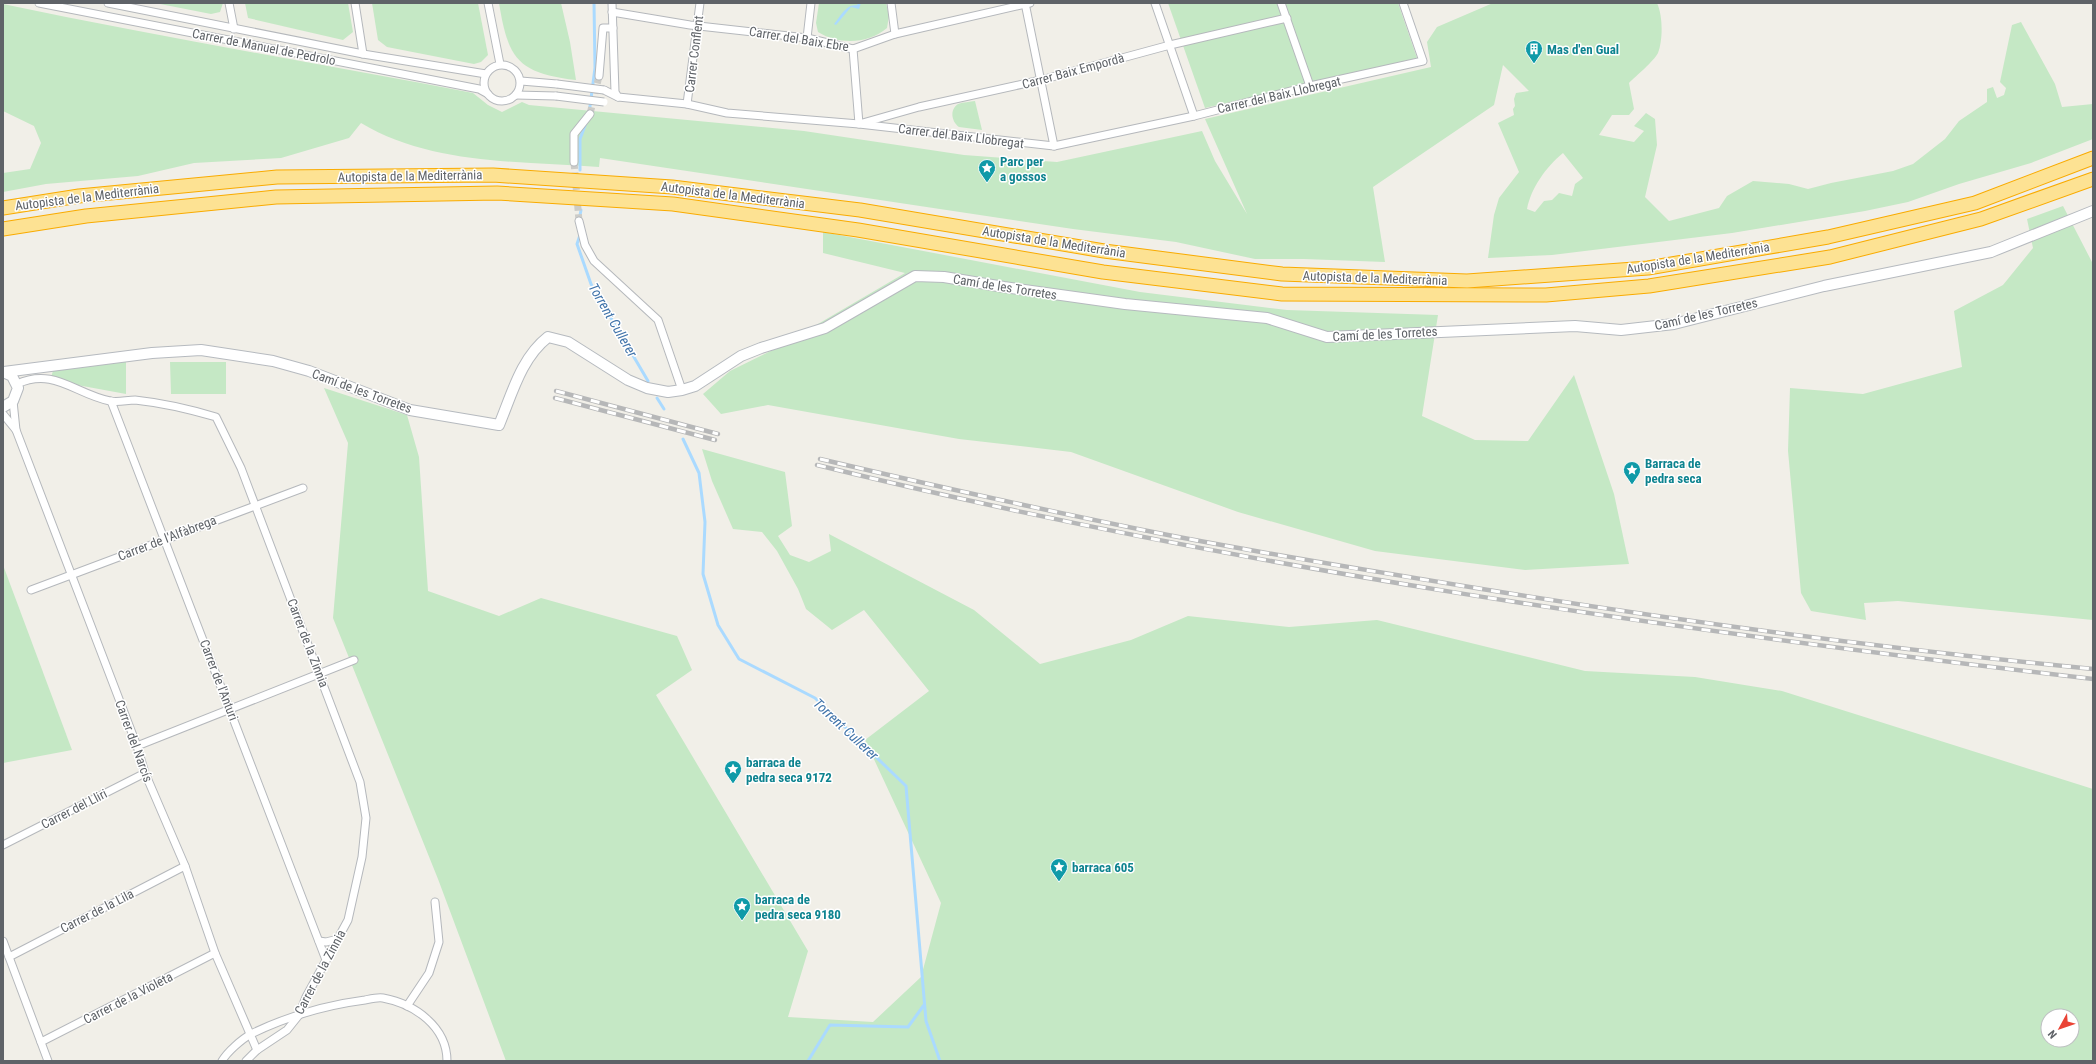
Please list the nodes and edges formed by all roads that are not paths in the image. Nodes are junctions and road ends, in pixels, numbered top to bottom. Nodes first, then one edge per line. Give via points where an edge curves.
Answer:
1 (39, 3) edge
2 (109, 3) edge
3 (229, 3) edge
4 (355, 3) edge
5 (488, 3) edge
6 (612, 3) edge
7 (700, 3) edge
8 (811, 3) edge
9 (891, 3) edge
10 (1026, 3) edge
11 (1155, 3) edge
12 (1281, 3) edge
13 (1403, 3) edge
14 (612, 12) junction
15 (1287, 18) junction
16 (697, 25) junction
17 (612, 28) junction
18 (234, 29) junction
19 (895, 34) junction
20 (807, 38) junction
21 (1170, 45) junction
22 (852, 49) junction
23 (363, 54) junction
24 (500, 64) junction
25 (486, 74) junction
26 (599, 76) tunnel mouth
27 (1041, 80) junction
28 (520, 81) junction
29 (1310, 86) junction
30 (488, 94) junction
31 (516, 95) junction
32 (615, 95) junction
33 (687, 104) junction
34 (590, 114) tunnel mouth
35 (1194, 116) junction
36 (859, 124) junction
37 (1054, 146) junction
38 (2093, 158) edge
39 (574, 162) tunnel mouth
40 (2093, 179) edge
41 (3, 208) edge
42 (2093, 211) edge
43 (579, 221) tunnel mouth
44 (3, 229) edge
45 (4, 372) edge
46 (17, 384) junction
47 (682, 390) junction
48 (13, 401) junction
49 (111, 401) junction
50 (3, 407) edge
51 (3, 414) edge
52 (16, 430) junction
53 (303, 488) dead end
54 (255, 505) junction
55 (165, 539) junction
56 (71, 574) junction
57 (31, 590) dead end
58 (354, 660) dead end
59 (320, 675) junction
60 (229, 708) junction
61 (137, 746) junction
62 (145, 773) junction
63 (3, 846) edge
64 (185, 866) junction
65 (435, 902) dead end
66 (338, 939) junction
67 (3, 941) edge
68 (319, 941) junction
69 (215, 953) junction
70 (9, 957) junction
71 (326, 960) junction
72 (407, 1006) junction
73 (299, 1015) junction
74 (250, 1035) junction
75 (41, 1042) junction
76 (257, 1050) junction
77 (48, 1061) edge
78 (222, 1061) edge
79 (246, 1061) edge
80 (447, 1061) edge

1 - 30 street, Carrer de Manuel de Pedrolo via 479,89
2 - 18 street, Carrer de Manuel de Pedrolo
3 - 18 street
4 - 23 street
5 - 24 street
6 - 14 street
7 - 16 street, Carrer Conflent
8 - 20 street
9 - 19 street
10 - 19 street, Carrer del Baix Ebre
10 - 27 street
11 - 21 street
12 - 15 street
13 - 29 street, Carrer del Baix Llobregat via 1423,62
14 - 16 street, Carrer del Baix Ebre
14 - 17 street
15 - 21 street, Carrer Baix Empordà
15 - 29 street
16 - 20 street, Carrer del Baix Ebre
16 - 33 street, Carrer Conflent
17 - 26 street via 603,28
17 - 32 street
18 - 23 street, Carrer de Manuel de Pedrolo
19 - 22 street, Carrer del Baix Ebre
20 - 22 street, Carrer del Baix Ebre
21 - 27 street, Carrer Baix Empordà
21 - 35 street
22 - 36 street
23 - 25 street, Carrer de Manuel de Pedrolo
24 - 25 street
24 - 28 street via 512,67
25 - 30 street via 484,84
27 - 36 street, Carrer Baix Empordà via 919,107
27 - 37 street
28 - 31 street
28 - 32 street, bridge via 604,90
29 - 35 street, Carrer del Baix Llobregat
30 - 31 street via 502,101
31 - 32 street, bridge via 556,96 604,102
32 - 33 street, Carrer del Baix Llobregat
33 - 36 street, Carrer del Baix Llobregat via 727,113
34 - 39 street via 574,134
35 - 37 street, Carrer del Baix Llobregat
36 - 37 street, Carrer del Baix Llobregat
38 - 41 highway, Autopista de la Mediterrània via 1975,203 1828,237 1648,268 1467,281 1282,274 1104,252 860,210 672,187 493,175 277,177 79,196
40 - 44 highway, Autopista de la Mediterrània via 1981,219 1830,257 1649,286 1546,295 1282,294 1103,272 858,230 673,204 497,193 276,196 86,216
42 - 47 street, Camí de les Torretes via 1991,252 1824,286 1674,324 1621,330 1575,326 1327,337 1267,318 1102,301 944,277 915,276 825,328 740,356 695,386
43 - 47 street via 585,245 594,261 658,320
45 - 46 street via 12,376
45 - 47 street, Camí de les Torretes via 201,350 273,361 309,371 410,410 499,425 521,369 536,347 551,337 568,342 628,380 647,388 668,392
46 - 48 street via 17,393
46 - 49 street, Carrer de la Zinnia via 29,378 39,377
48 - 50 street
48 - 52 street, Carrer del Narcís
49 - 54 street, Carrer de la Zinnia via 133,400 180,406 216,417 242,468
49 - 55 street, Carrer de l'Anturi
51 - 52 street, Carrer del Narcís
52 - 56 street, Carrer del Narcís
53 - 54 street, Carrer de l'Alfàbrega
54 - 55 street, Carrer de l'Alfàbrega
54 - 59 street, Carrer de la Zinnia
55 - 56 street, Carrer de l'Alfàbrega
55 - 60 street, Carrer de l'Anturi
56 - 57 street, Carrer de l'Alfàbrega
56 - 61 street, Carrer del Narcís
58 - 59 street
59 - 60 street
59 - 66 street, Carrer de la Zinnia via 360,782 366,818 362,857 348,920
60 - 61 street
60 - 68 street, Carrer de l'Anturi
61 - 62 street, Carrer del Narcís
62 - 63 street, Carrer del Lliri
62 - 64 street, Carrer del Narcís
64 - 69 street, Carrer del Narcís
64 - 70 street, Carrer de la Lila
65 - 72 street via 439,942 429,973
66 - 68 street
66 - 71 street, Carrer de la Zinnia
67 - 70 street
68 - 71 street, Carrer de l'Anturi
69 - 74 street, Carrer del Narcís
69 - 75 street, Carrer de la Violeta
70 - 75 street
71 - 73 street, Carrer de la Zinnia
72 - 73 street via 382,997 340,1003
72 - 80 street via 437,1028 447,1049
73 - 74 street
73 - 76 street, Carrer de la Zinnia via 287,1030
74 - 76 street, Carrer del Narcís
74 - 78 street
75 - 77 street
76 - 79 street, Carrer de la Zinnia

